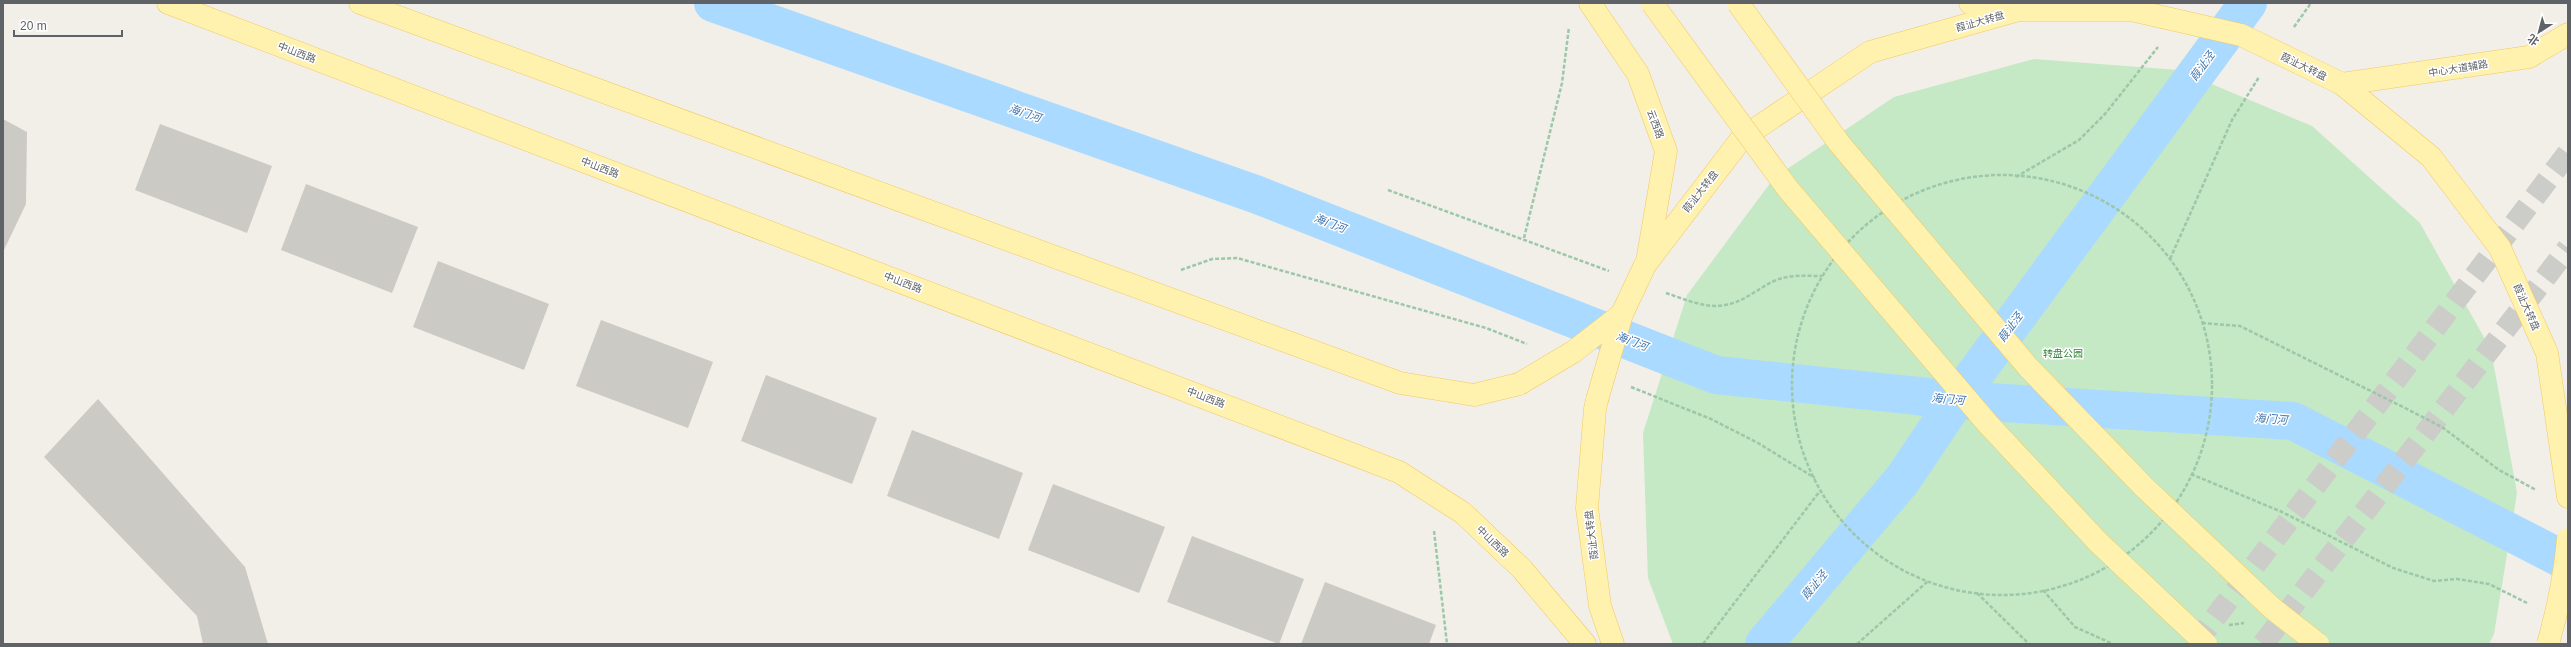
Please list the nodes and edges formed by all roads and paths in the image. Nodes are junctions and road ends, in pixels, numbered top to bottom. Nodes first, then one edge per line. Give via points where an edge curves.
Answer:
1 (168, 3) edge
2 (360, 3) edge
3 (1590, 3) edge
4 (1652, 3) edge
5 (1738, 3) edge
6 (1970, 3) edge
7 (2311, 3) edge
8 (2019, 10) junction
9 (1570, 25) dead end
10 (2293, 28) dead end
11 (2568, 34) edge
12 (2160, 45) dead end
13 (2262, 73) dead end
14 (2342, 84) junction
15 (2015, 177) dead end
16 (2058, 182) dead end
17 (1388, 190) dead end
18 (1524, 238) junction
19 (2170, 259) junction
20 (1646, 262) junction
21 (1611, 272) dead end
22 (1823, 276) dead end
23 (1145, 289) junction
24 (1662, 291) dead end
25 (1622, 314) junction
26 (1804, 316) dead end
27 (2202, 323) junction
28 (1530, 345) dead end
29 (1624, 384) dead end
30 (2566, 452) edge
31 (2191, 474) junction
32 (1815, 478) junction
33 (1820, 490) junction
34 (1430, 492) junction
35 (2540, 492) dead end
36 (2567, 492) edge
37 (2568, 539) edge
38 (1927, 582) junction
39 (2043, 590) junction
40 (1977, 593) junction
41 (2528, 604) dead end
42 (1447, 644) edge
43 (1585, 644) edge
44 (1613, 644) edge
45 (1703, 644) edge
46 (1858, 644) edge
47 (2029, 644) edge
48 (2113, 644) edge
49 (2206, 644) edge
50 (2318, 644) edge
51 (2548, 644) edge

1 - 34 main road, 中山西路 via 1399,472
2 - 23 main road
3 - 20 main road, 云西路 via 1638,74 1666,150
4 - 49 main road, bridge via 1788,189 1982,418 2098,542
5 - 50 main road, bridge via 1839,143 2028,367 2144,487 2272,608
6 - 8 main road
7 - 10 path
8 - 14 main road, 葭沚大转盘, bridge via 2131,10 2241,35
8 - 20 main road, 葭沚大转盘 via 1870,52 1755,129 1742,138
9 - 18 path via 1562,83
11 - 14 main road, 中心大道辅路 via 2528,57
12 - 15 path via 2105,114 2079,140
13 - 19 path via 2232,120
14 - 30 main road, 葭沚大转盘 via 2431,157 2500,248 2547,353
16 - 19 path via 2115,207
17 - 18 path
18 - 21 path
19 - 27 path via 2200,312
20 - 25 main road, 葭沚大转盘, bridge
22 - 24 path via 1795,275 1775,281 1747,298 1724,305 1692,302
23 - 25 main road, bridge via 1400,383 1474,395 1519,384 1573,352
23 - 28 path via 1189,265 1212,259 1237,258 1486,328
25 - 44 main road, 葭沚大转盘, bridge via 1595,409 1587,508 1600,606
26 - 32 path via 1791,359 1795,430
27 - 31 path via 2213,378 2204,446
27 - 35 path via 2240,326 2407,408 2442,428 2499,470
29 - 32 path via 1711,419 1758,443
30 - 36 main road, 葭沚大转盘
31 - 39 path via 2175,507 2127,556 2066,587
31 - 41 path via 2282,512 2393,568 2434,581 2457,579 2489,584
32 - 33 path
33 - 38 path via 1870,550
33 - 45 path
34 - 42 path
34 - 43 main road, 中山西路 via 1463,513 1522,569
37 - 51 main road, bridge via 2557,614
38 - 40 path
38 - 46 path
39 - 40 path via 1999,596
39 - 48 path via 2075,627
40 - 47 path

